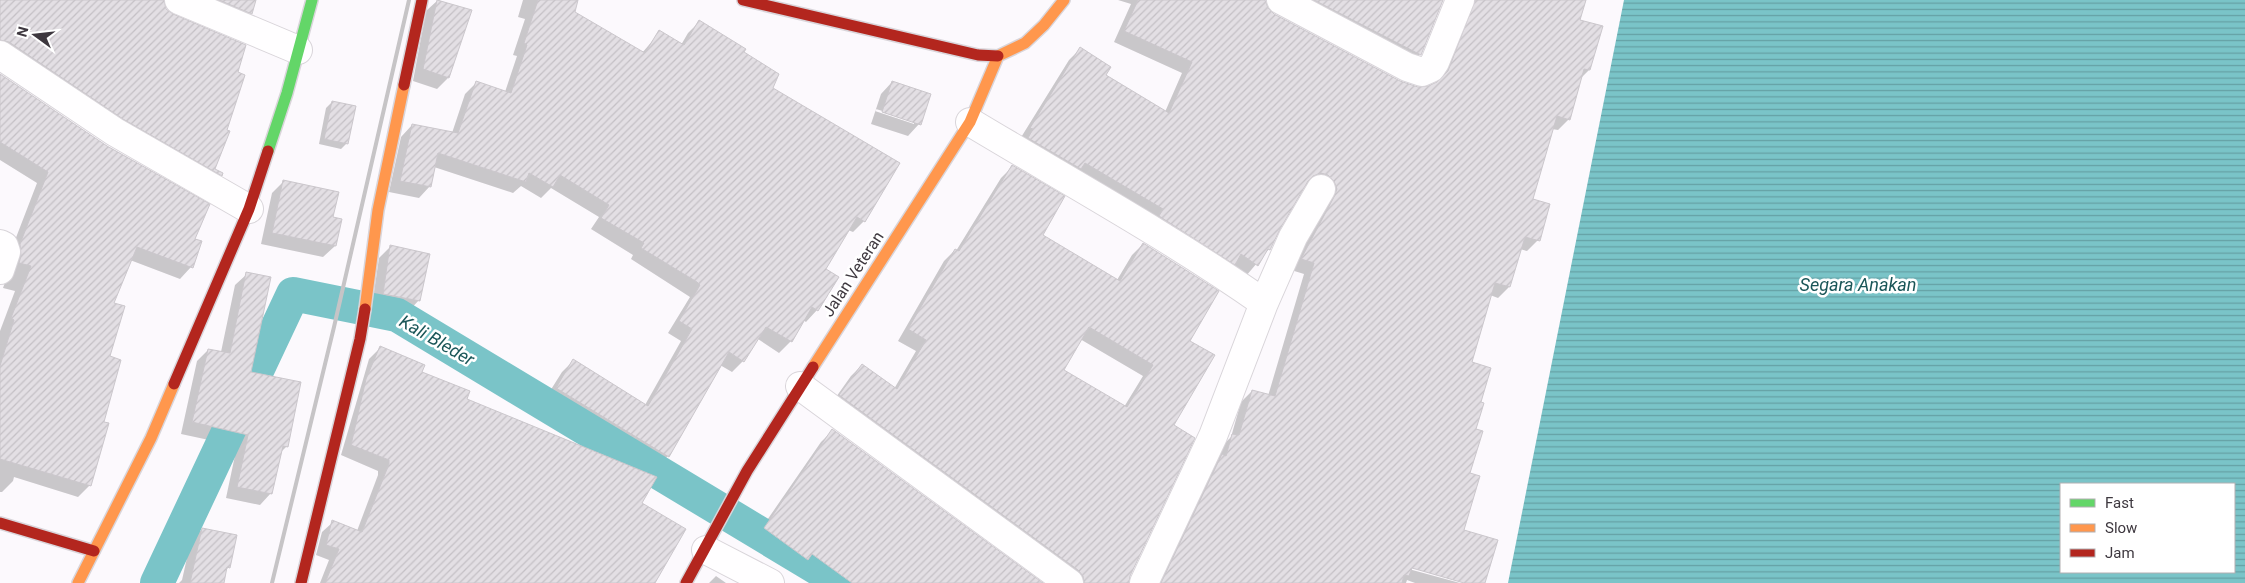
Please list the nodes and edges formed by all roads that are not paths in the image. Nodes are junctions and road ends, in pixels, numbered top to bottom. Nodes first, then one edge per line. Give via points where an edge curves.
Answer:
1 (179, 0) edge
2 (312, 0) edge
3 (422, 0) edge
4 (743, 0) edge
5 (1064, 0) edge
6 (1281, 0) edge
7 (1460, 0) edge
8 (298, 50) junction
9 (0, 55) edge
10 (998, 56) junction
11 (970, 122) junction
12 (1321, 189) dead end
13 (249, 209) junction
14 (0, 244) edge
15 (0, 270) edge
16 (1264, 302) junction
17 (800, 386) junction
18 (0, 523) edge
19 (708, 546) junction
20 (94, 551) junction
21 (78, 583) edge
22 (301, 583) edge
23 (686, 583) edge
24 (770, 583) edge
25 (1070, 583) edge
26 (1144, 583) edge

1 - 8 street
2 - 8 street
3 - 22 street via 378,210 360,339
4 - 10 street via 978,55
5 - 10 street via 1025,43
6 - 7 street via 1422,72 1435,62
8 - 13 street
9 - 13 street via 115,132
10 - 11 street, Jalan Veteran
11 - 16 street via 1156,232
11 - 17 street, Jalan Veteran
12 - 16 street via 1293,237
13 - 20 street via 151,438
14 - 15 street via 6,254
16 - 26 street via 1212,436
17 - 19 street, Jalan Veteran via 747,472
17 - 25 street
18 - 20 street
19 - 23 street, Jalan Veteran
19 - 24 street
20 - 21 street

